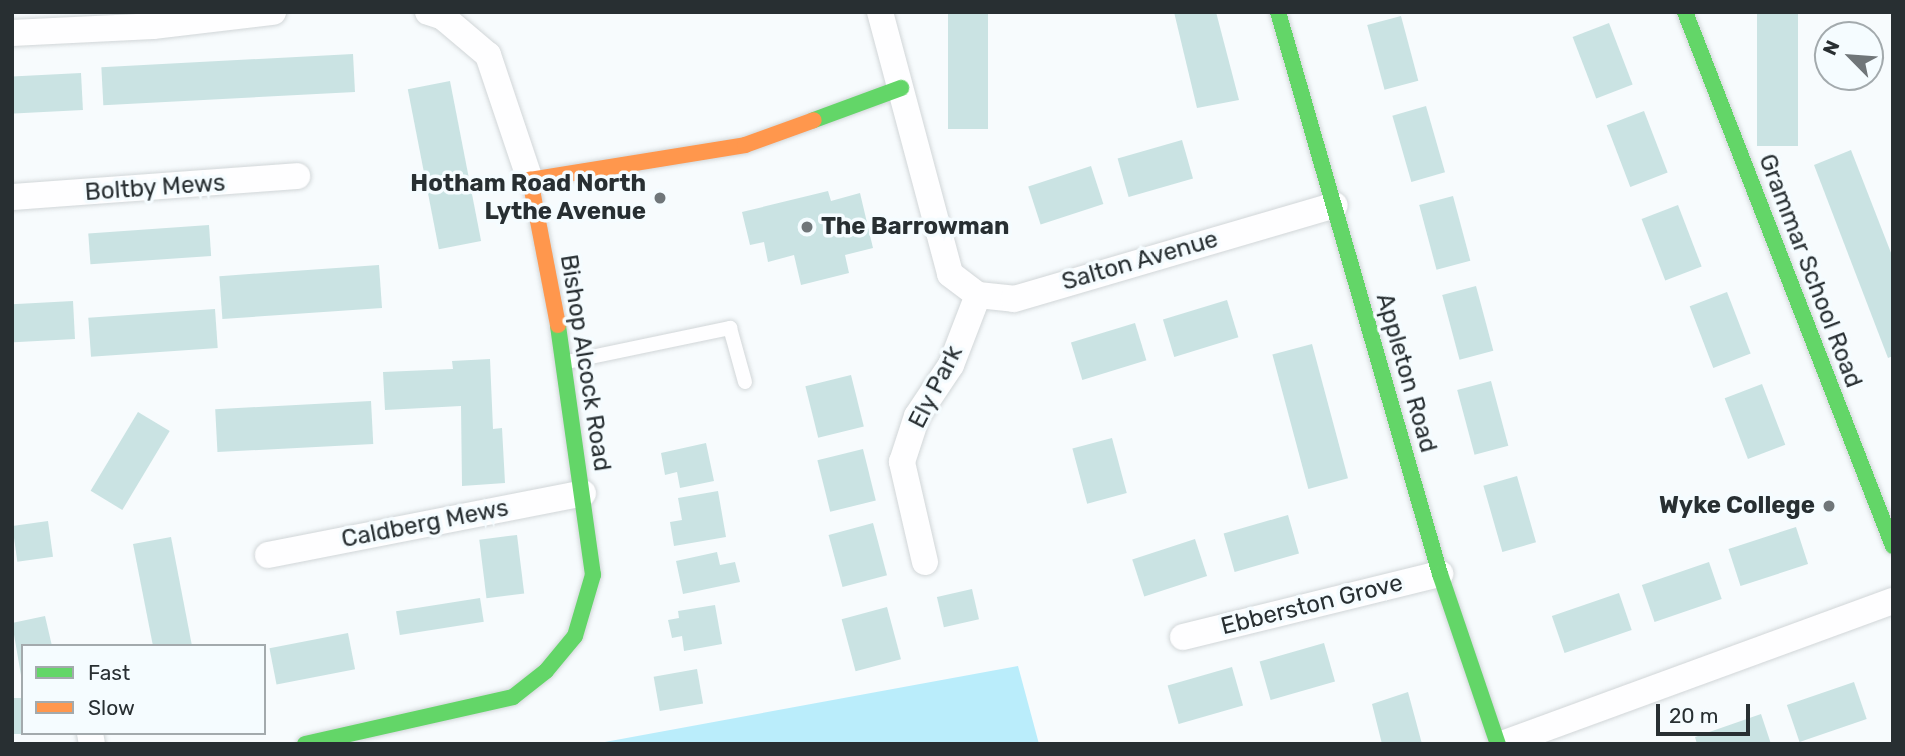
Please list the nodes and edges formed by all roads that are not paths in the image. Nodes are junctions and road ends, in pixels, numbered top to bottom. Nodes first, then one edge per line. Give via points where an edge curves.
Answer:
1 (273, 12) edge
2 (880, 12) edge
3 (1278, 12) edge
4 (1685, 12) edge
5 (445, 16) edge
6 (152, 19) edge
7 (12, 33) edge
8 (901, 88) junction
9 (297, 176) dead end
10 (530, 180) junction
11 (12, 197) edge
12 (1335, 205) junction
13 (978, 295) junction
14 (565, 362) junction
15 (745, 382) dead end
16 (583, 493) junction
17 (1893, 547) edge
18 (268, 555) dead end
19 (925, 562) dead end
20 (1440, 574) junction
21 (1893, 601) edge
22 (1184, 637) dead end
23 (333, 741) edge
24 (306, 744) edge
25 (1500, 744) edge

1 - 6 street
2 - 8 street
3 - 12 street, Appleton Road
4 - 17 street, Grammar School Road
5 - 10 street via 488,55
6 - 7 street
8 - 10 street via 745,145
8 - 13 street via 950,274
9 - 11 street, Boltby Mews
10 - 14 street, Bishop Alcock Road
12 - 13 street, Salton Avenue via 1014,299
12 - 20 street, Appleton Road
13 - 19 street, Ely Park via 951,365 917,416 902,462
14 - 15 lane via 730,328
14 - 16 street, Bishop Alcock Road
16 - 18 street, Caldberg Mews
16 - 23 street, Bishop Alcock Road via 593,575 575,636 546,671 513,697
20 - 22 street, Ebberston Grove
20 - 25 street, Appleton Road
21 - 25 street
23 - 24 street, Bishop Alcock Road

